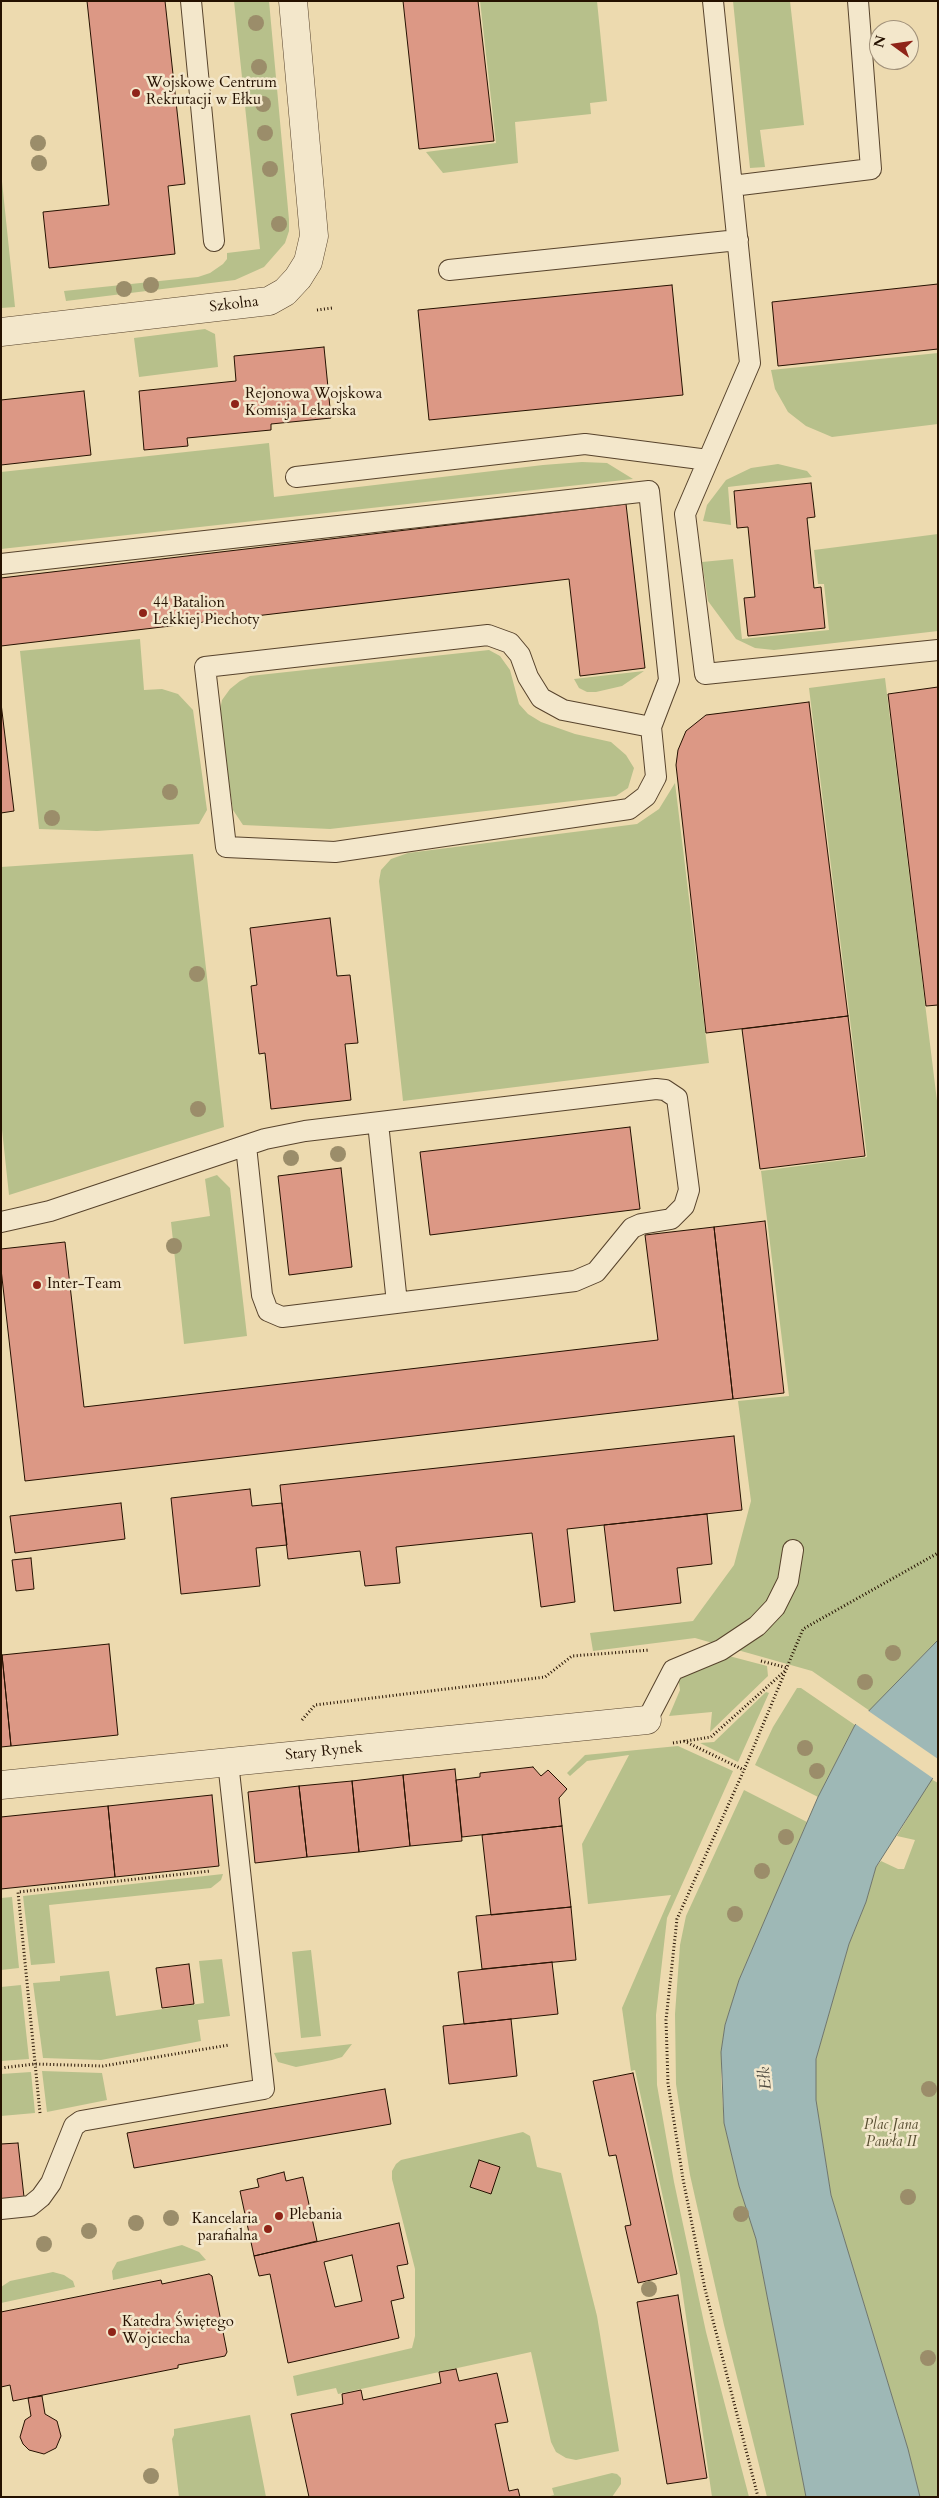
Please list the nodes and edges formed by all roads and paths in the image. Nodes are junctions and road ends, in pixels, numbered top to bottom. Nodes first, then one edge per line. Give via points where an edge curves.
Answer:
1 (191, 1) edge
2 (293, 1) edge
3 (714, 1) edge
4 (858, 1) edge
5 (732, 186) junction
6 (738, 240) junction
7 (214, 241) dead end
8 (449, 270) dead end
9 (1, 332) edge
10 (708, 460) junction
11 (296, 477) dead end
12 (1, 564) edge
13 (938, 650) edge
14 (651, 727) junction
15 (378, 1123) junction
16 (246, 1146) junction
17 (1, 1222) edge
18 (397, 1303) junction
19 (793, 1550) dead end
20 (938, 1554) edge
21 (659, 1650) dead end
22 (722, 1650) junction
23 (788, 1668) junction
24 (647, 1720) joint
25 (297, 1726) dead end
26 (684, 1742) dead end
27 (228, 1762) junction
28 (744, 1770) junction
29 (1, 1785) edge
30 (240, 1868) junction
31 (237, 2044) dead end
32 (35, 2064) junction
33 (1, 2068) edge
34 (40, 2113) dead end
35 (1, 2209) edge
36 (758, 2497) edge

1 - 7 lane
2 - 9 street, Szkolna via 314,236 308,262 298,278 285,292 269,301
3 - 5 lane
4 - 5 lane via 871,169
5 - 6 lane
6 - 8 lane
6 - 10 lane via 750,364
10 - 11 lane via 585,444
10 - 13 lane via 686,514 706,674
12 - 14 lane via 649,491 669,680
14 - 14 lane via 656,777 646,796 629,809 335,852 226,847 205,667 488,635 510,643 520,655 541,698 563,710
15 - 16 lane via 305,1131
15 - 18 lane
15 - 18 lane via 665,1090 677,1098 688,1190 684,1206 671,1219 632,1228 596,1272 575,1281
16 - 17 lane via 50,1211
16 - 18 lane via 262,1295 268,1311 282,1316
19 - 22 lane via 788,1581 775,1607 757,1626
20 - 23 path via 802,1629
21 - 25 path via 572,1656 545,1677 315,1705
22 - 23 path
22 - 24 lane via 673,1670
23 - 28 path
24 - 27 street, Stary Rynek
26 - 28 path
27 - 29 street, Stary Rynek
27 - 30 lane
28 - 36 path via 677,1918 666,2020 668,2083 683,2179 705,2289
30 - 32 path via 18,1892
30 - 35 lane via 264,2089 81,2121 74,2126 51,2183 41,2197 30,2206
31 - 32 path via 103,2066
32 - 33 path
32 - 34 path

